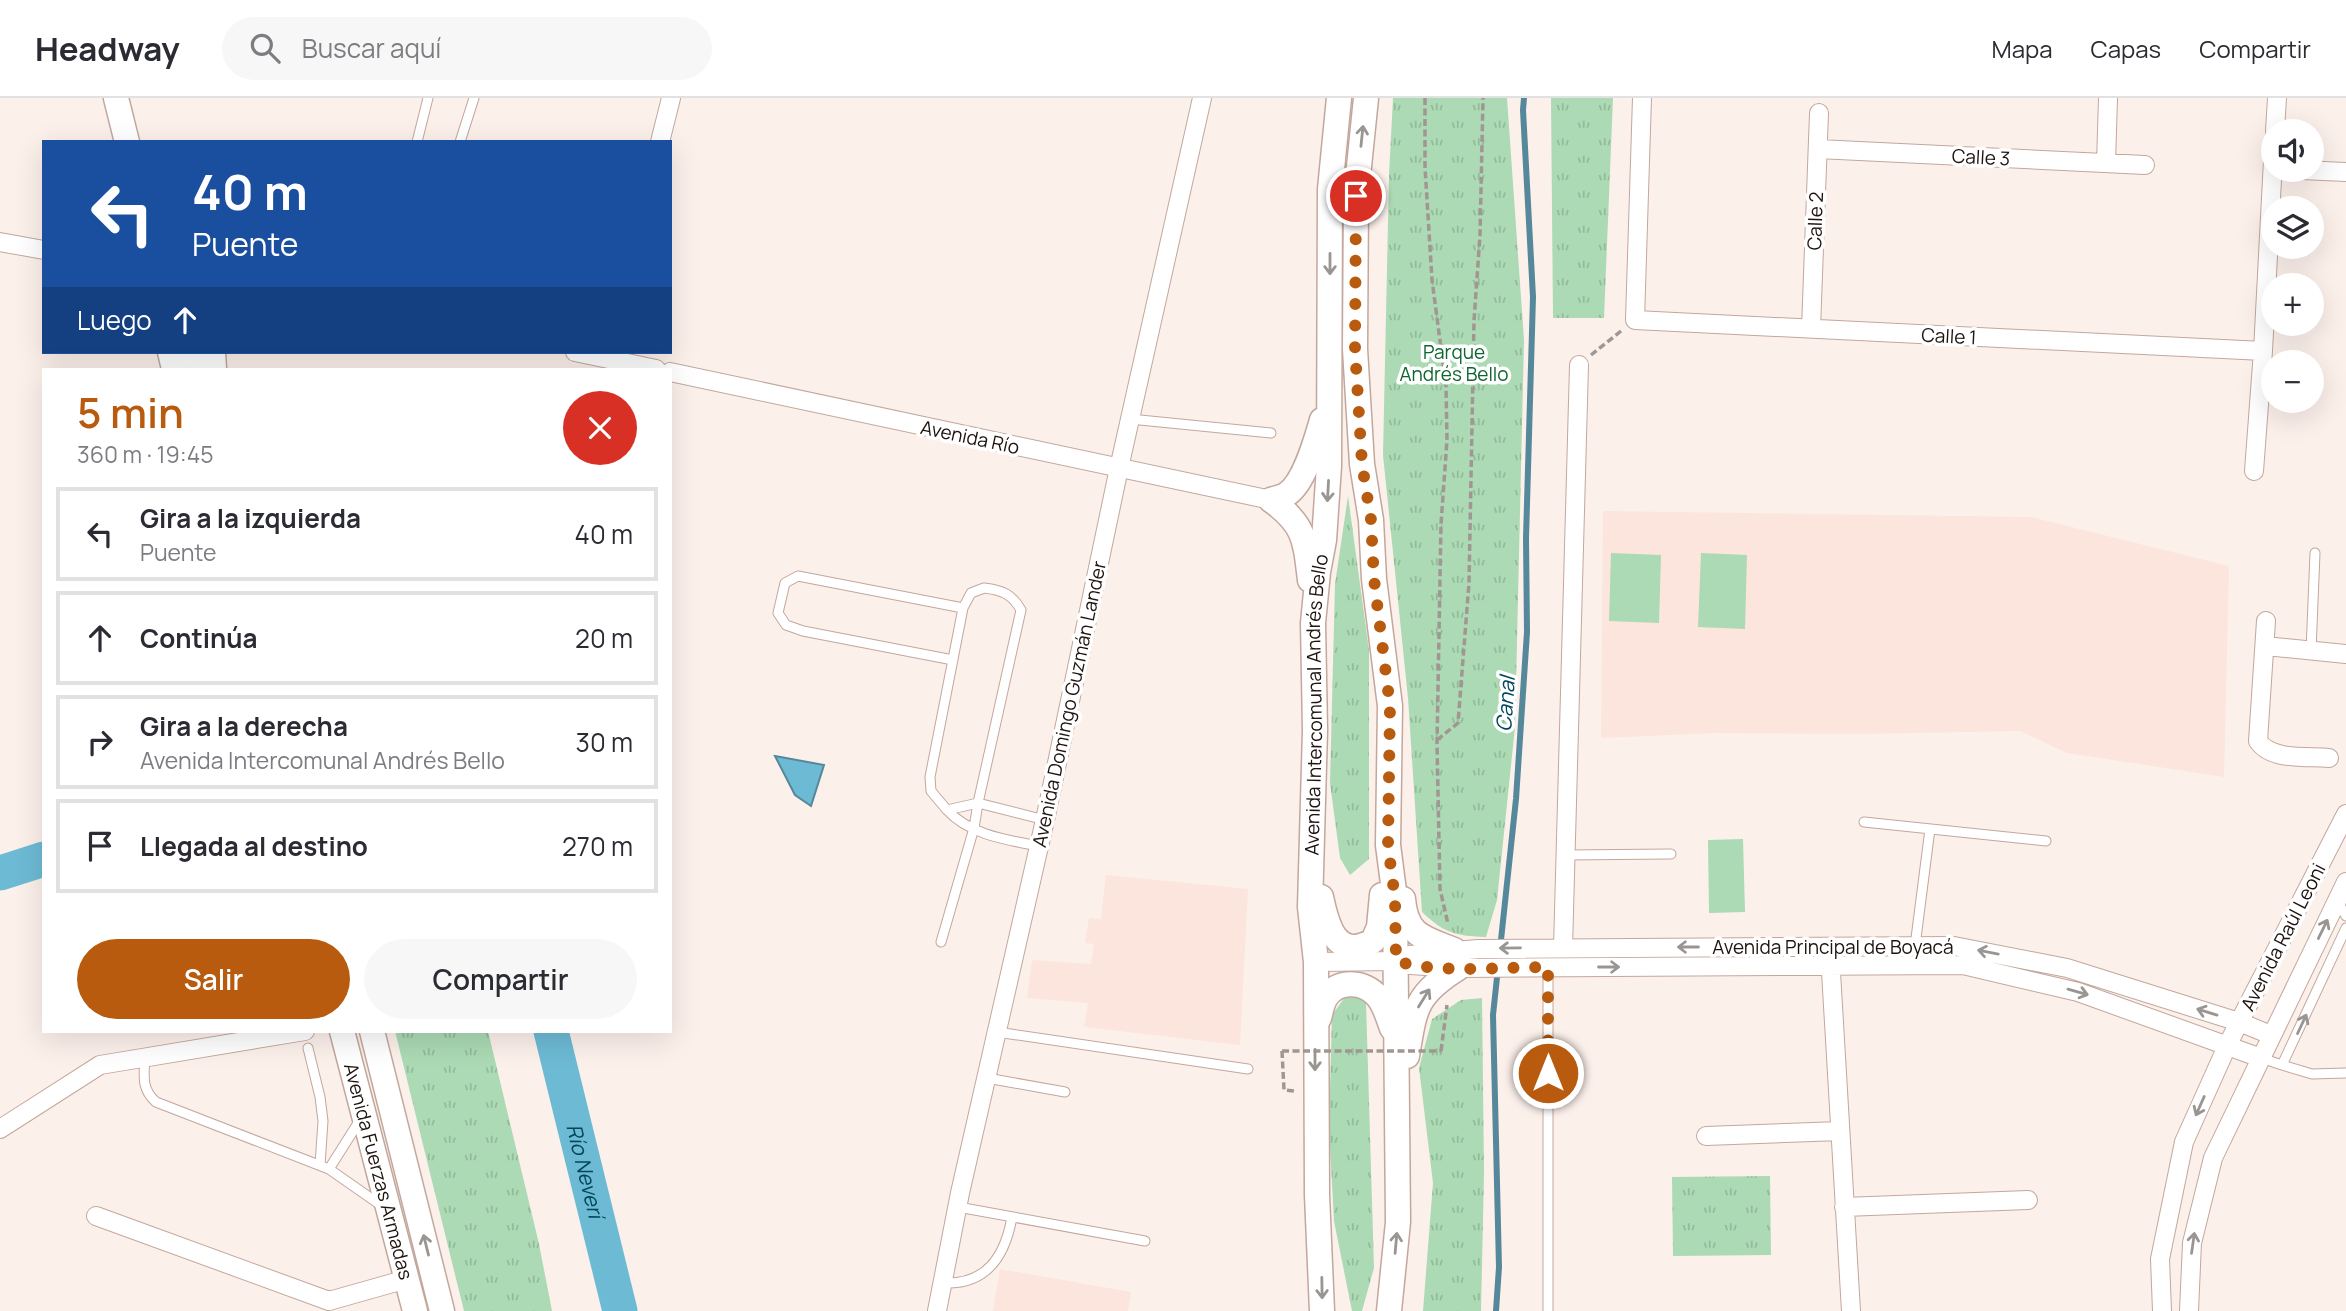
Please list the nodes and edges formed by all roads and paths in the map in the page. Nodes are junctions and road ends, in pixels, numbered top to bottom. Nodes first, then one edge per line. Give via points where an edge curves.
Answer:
1 (116, 98) edge
2 (428, 98) edge
3 (474, 98) edge
4 (671, 98) edge
5 (1202, 98) edge
6 (1339, 98) edge
7 (1366, 98) edge
8 (1425, 98) edge
9 (1483, 98) edge
10 (1642, 98) edge
11 (2108, 98) edge
12 (2277, 98) edge
13 (1819, 113) dead end
14 (2276, 119) edge
15 (127, 140) edge
16 (418, 140) edge
17 (461, 140) edge
18 (660, 140) edge
19 (1818, 149) junction
20 (2106, 163) junction
21 (2145, 165) dead end
22 (2324, 171) edge
23 (2346, 172) edge
24 (2272, 182) edge
25 (0, 242) edge
26 (42, 250) edge
27 (1635, 320) junction
28 (1811, 329) junction
29 (2263, 350) edge
30 (2261, 351) edge
31 (606, 355) edge
32 (1579, 365) joint
33 (652, 368) edge
34 (672, 372) edge
35 (2261, 378) edge
36 (1329, 392) junction
37 (1130, 419) junction
38 (1271, 433) dead end
39 (1119, 468) junction
40 (2254, 471) dead end
41 (1271, 500) junction
42 (2315, 553) dead end
43 (1315, 594) junction
44 (963, 608) junction
45 (2266, 621) dead end
46 (2265, 646) junction
47 (2311, 650) junction
48 (2346, 654) edge
49 (953, 660) junction
50 (1437, 740) junction
51 (2329, 758) dead end
52 (978, 803) junction
53 (947, 810) junction
54 (2346, 814) edge
55 (1045, 820) junction
56 (1864, 822) dead end
57 (974, 828) junction
58 (1930, 829) junction
59 (1312, 838) junction
60 (2046, 841) dead end
61 (1388, 845) junction
62 (1039, 846) junction
63 (1671, 854) dead end
64 (1566, 855) junction
65 (2346, 882) edge
66 (2341, 908) edge
67 (2346, 928) edge
68 (941, 942) dead end
69 (1916, 946) junction
70 (1563, 948) junction
71 (1830, 956) junction
72 (1467, 959) junction
73 (1396, 961) junction
74 (1316, 962) junction
75 (1544, 967) junction
76 (1448, 1003) dead end
77 (2239, 1022) junction
78 (1315, 1030) junction
79 (997, 1032) junction
80 (343, 1033) edge
81 (372, 1033) edge
82 (2272, 1035) junction
83 (306, 1040) edge
84 (1396, 1042) junction
85 (2228, 1044) junction
86 (145, 1057) junction
87 (2261, 1058) junction
88 (2282, 1065) junction
89 (1248, 1069) dead end
90 (2346, 1073) edge
91 (987, 1077) junction
92 (1397, 1085) junction
93 (1065, 1092) dead end
94 (1315, 1092) junction
95 (364, 1114) junction
96 (0, 1129) edge
97 (1840, 1131) junction
98 (1706, 1136) dead end
99 (325, 1167) junction
100 (2028, 1200) dead end
101 (958, 1207) junction
102 (1844, 1208) junction
103 (390, 1211) junction
104 (96, 1216) dead end
105 (1012, 1217) junction
106 (1145, 1241) dead end
107 (407, 1279) junction
108 (943, 1283) junction
109 (330, 1306) edge
110 (415, 1311) edge
111 (442, 1311) edge
112 (937, 1311) edge
113 (1322, 1311) edge
114 (1389, 1311) edge
115 (1548, 1311) edge
116 (1851, 1311) edge
117 (2162, 1311) edge
118 (2189, 1311) edge

1 - 15 main road
2 - 16 lane
3 - 17 lane
4 - 18 street
5 - 37 street, Avenida Domingo Guzmán Lander
6 -> 36 main road, Avenida Intercomunal Andrés Bello via 1330,189
61 -> 7 main road via 1390,706 1362,464 1355,349 1356,196
8 - 50 path via 1432,280 1446,386
9 - 50 path via 1465,649 1458,723
10 - 27 street
11 - 20 street
12 - 14 street
13 - 19 street, Calle 2
19 - 20 street, Calle 3
19 - 28 street, Calle 2
20 - 21 street, Calle 3
22 - 23 street
24 - 29 street
25 - 26 street
27 - 28 street, Calle 1
27 - 32 path
28 - 30 street, Calle 1
31 - 33 street
32 - 64 street
34 - 39 street, Avenida Río
35 - 40 street
36 - 41 main road via 1316,441 1297,483 1286,495
36 -> 43 main road, Avenida Intercomunal Andrés Bello via 1327,503
37 - 38 lane
37 - 39 street, Avenida Domingo Guzmán Lander
39 - 41 street, Avenida Río
39 - 55 street, Avenida Domingo Guzmán Lander
41 - 43 main road via 1302,532
42 - 47 lane
43 - 59 main road, Avenida Intercomunal Andrés Bello
44 - 49 lane
44 - 49 lane via 798,576 785,583 781,595 778,613 786,625
44 - 52 lane via 971,593 984,587 1002,590 1021,610
45 - 46 street
46 - 47 street
46 - 51 street via 2258,741 2274,754
47 - 48 street
49 - 53 lane via 930,777 931,791
50 - 72 path via 1440,889
52 - 53 lane
52 - 55 lane
52 - 57 lane
53 - 57 lane
54 - 77 street, Avenida Raúl Leoni
55 - 62 street, Avenida Domingo Guzmán Lander
56 - 58 lane
57 - 62 lane
57 - 68 lane
58 - 60 lane
58 - 69 lane
59 - 61 main road via 1329,929 1349,948 1373,942 1379,927
59 - 74 main road, Avenida Intercomunal Andrés Bello via 1310,907
61 - 72 main road via 1398,859 1404,910 1411,928 1419,937
61 - 73 main road
62 - 79 street, Avenida Domingo Guzmán Lander
63 - 64 lane
64 - 70 street
65 - 66 street, Avenida Raúl Leoni
82 -> 66 street, Avenida Raúl Leoni
88 -> 67 lane
69 - 71 street, Avenida Principal de Boyacá
77 -> 69 street, Avenida Principal de Boyacá via 2067,968 1954,946
71 -> 70 street, Avenida Principal de Boyacá
70 -> 72 street, Avenida Principal de Boyacá
75 -> 71 street, Avenida Principal de Boyacá
71 -> 85 street, Avenida Principal de Boyacá via 1964,965 2078,992
71 - 97 street
72 - 73 street via 1410,955
72 - 75 street, Avenida Principal de Boyacá
92 -> 72 main road via 1405,1074 1419,1004 1426,992
73 - 74 street
73 - 84 main road
74 - 78 main road, Avenida Intercomunal Andrés Bello
75 - 115 lane
76 - 94 path, bridge via 1441,1051 1282,1051 1284,1090
77 - 82 street, Avenida Principal de Boyacá
77 - 85 street
78 - 84 main road via 1325,998 1335,988 1351,984 1368,987 1380,999
78 -> 94 main road, Avenida Intercomunal Andrés Bello
79 - 89 lane
79 - 91 street, Avenida Domingo Guzmán Lander
80 - 95 main road, Avenida Fuerzas Armadas
111 -> 81 main road, Avenida Fuerzas Armadas
82 - 87 street
83 - 86 street
83 - 99 lane via 320,1097
84 - 92 main road
85 - 87 street, Avenida Principal de Boyacá
85 -> 117 street via 2184,1142 2160,1259
86 - 96 street via 100,1065
86 - 99 lane via 143,1082 156,1102
87 - 88 lane
118 -> 87 street via 2192,1242 2213,1158
88 - 90 lane via 2312,1074
91 - 93 lane
91 - 101 street, Avenida Domingo Guzmán Lander
114 -> 92 main road via 1398,1222
94 -> 113 main road, Avenida Intercomunal Andrés Bello
95 - 99 lane
95 - 103 main road, Avenida Fuerzas Armadas
97 - 98 street
97 - 102 street
99 - 103 lane
100 - 102 street
101 - 105 lane
101 - 108 street, Avenida Domingo Guzmán Lander
102 - 116 street
103 - 107 main road, Avenida Fuerzas Armadas
104 - 109 street
105 - 106 lane
105 - 108 lane via 1003,1251 982,1274 962,1284
107 - 109 street
107 - 110 main road, Avenida Fuerzas Armadas
108 - 112 street, Avenida Domingo Guzmán Lander

